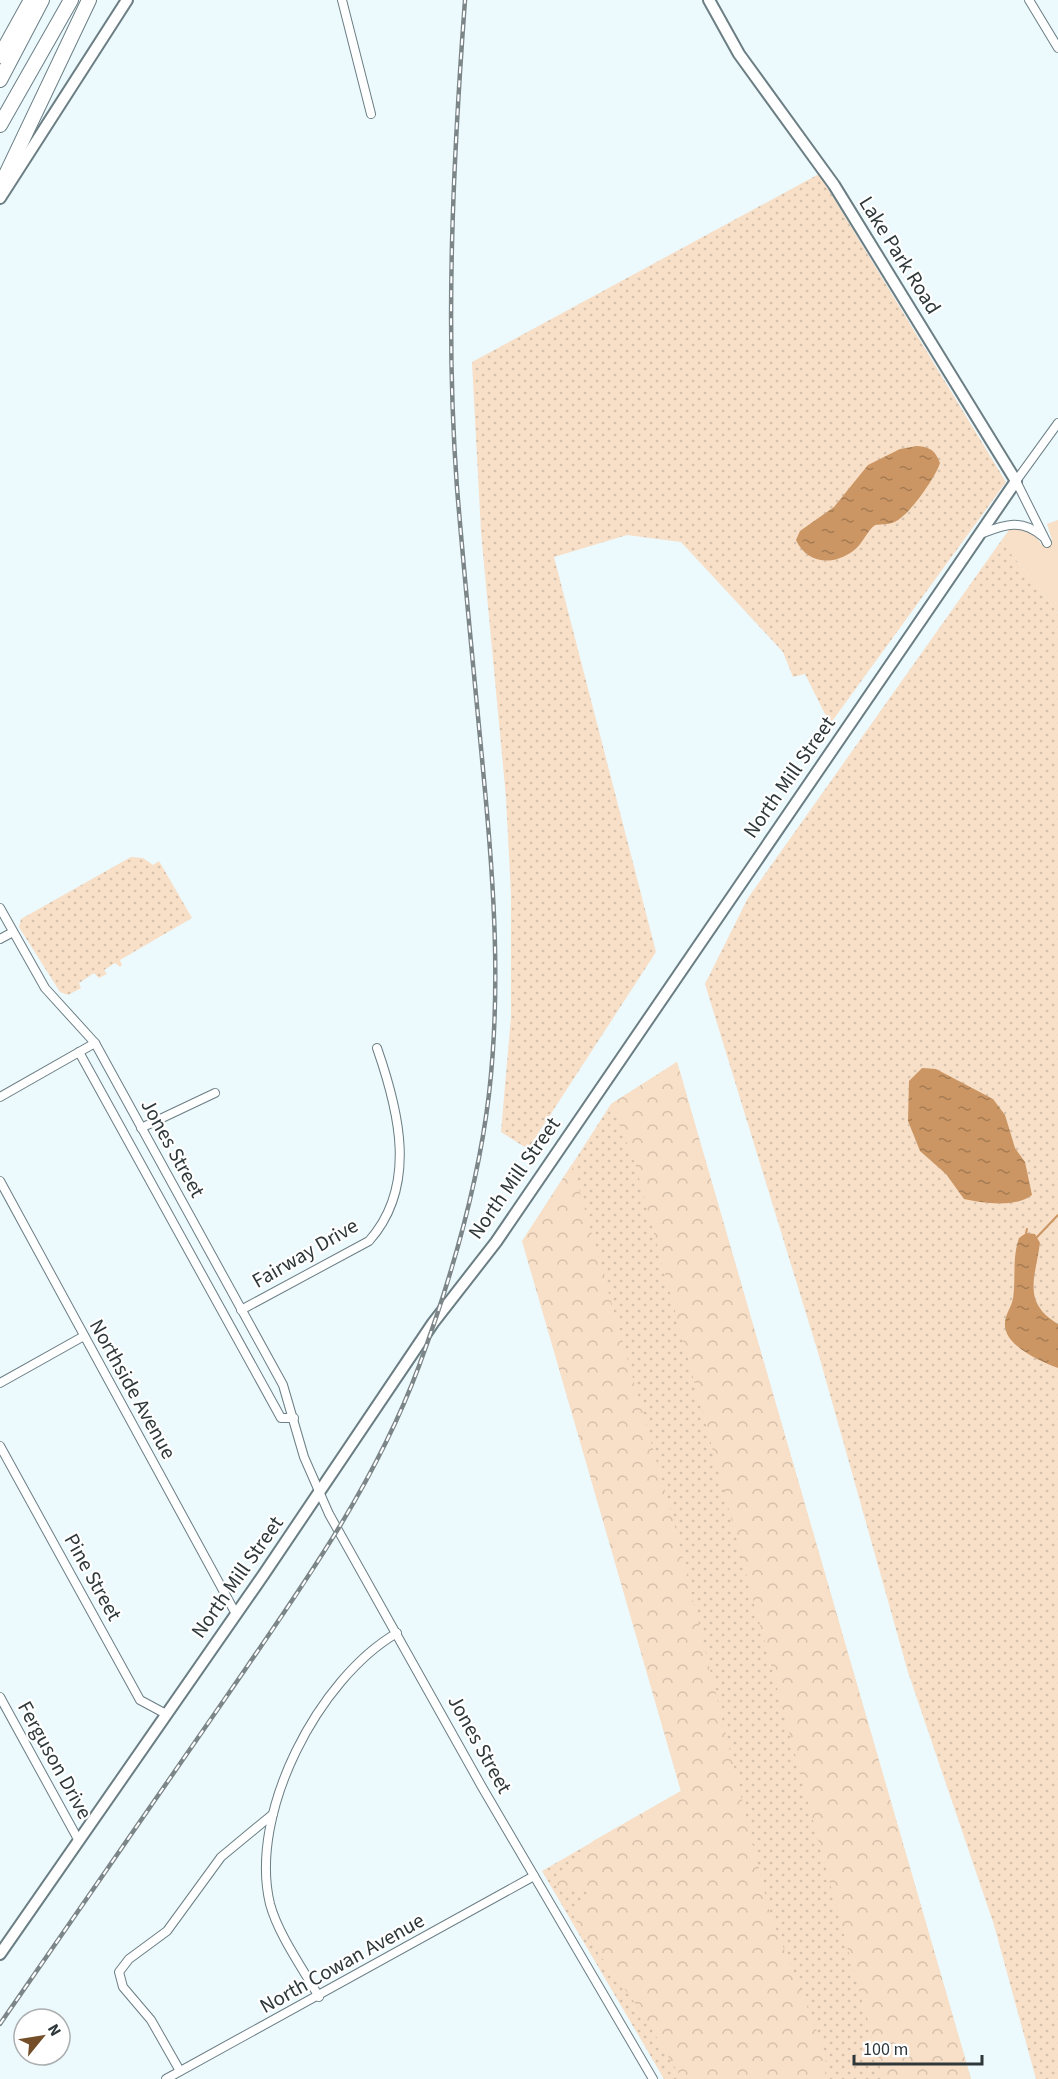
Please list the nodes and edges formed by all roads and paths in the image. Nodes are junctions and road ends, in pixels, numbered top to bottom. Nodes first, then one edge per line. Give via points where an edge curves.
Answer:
1 (21, 0) edge
2 (31, 0) edge
3 (42, 0) edge
4 (62, 0) edge
5 (71, 0) edge
6 (89, 0) edge
7 (127, 0) edge
8 (342, 0) edge
9 (709, 0) edge
10 (1029, 0) edge
11 (0, 38) edge
12 (1058, 48) edge
13 (41, 52) junction
14 (0, 56) edge
15 (0, 80) edge
16 (370, 114) dead end
17 (0, 125) edge
18 (0, 188) edge
19 (0, 198) edge
20 (1058, 423) edge
21 (1016, 481) junction
22 (983, 533) junction
23 (0, 908) edge
24 (13, 932) junction
25 (0, 939) edge
26 (94, 1043) junction
27 (377, 1048) dead end
28 (79, 1052) junction
29 (215, 1093) dead end
30 (0, 1097) edge
31 (141, 1128) junction
32 (0, 1181) edge
33 (241, 1310) junction
34 (84, 1336) junction
35 (0, 1383) edge
36 (294, 1418) junction
37 (0, 1446) edge
38 (320, 1492) junction
39 (236, 1614) junction
40 (397, 1634) junction
41 (0, 1697) edge
42 (166, 1714) junction
43 (273, 1814) junction
44 (79, 1841) junction
45 (534, 1876) junction
46 (0, 1954) edge
47 (319, 1997) junction
48 (180, 2071) junction
49 (166, 2079) edge
50 (653, 2079) edge

1 - 11 highway
2 - 14 highway
3 - 15 highway
4 - 13 highway
5 - 13 highway
6 - 18 highway
7 - 19 main road
8 - 16 street
9 - 21 main road, Lake Park Road via 743,59 834,185
10 - 12 street
13 - 17 highway
20 - 21 street, North Mill Street
21 - 22 main road, North Mill Street
21 - 22 street, Lake Park Road via 1046,541 1030,527 1015,523
22 - 38 main road, North Mill Street
23 - 24 street, Jones Street
24 - 25 street
24 - 26 street, Jones Street via 45,988
26 - 28 street
26 - 31 street, Jones Street
27 - 33 street, Fairway Drive via 396,1110 400,1142 397,1187 391,1207 369,1241
28 - 30 street
28 - 36 street, Jones Street via 281,1418
29 - 31 street
31 - 33 street, Jones Street
32 - 34 street, Northside Avenue
33 - 36 street, Jones Street via 286,1391
34 - 35 street
34 - 39 street, Northside Avenue
36 - 38 street, Jones Street via 304,1456
37 - 42 street, Pine Street via 140,1700
38 - 39 main road, North Mill Street
38 - 40 street, Jones Street
39 - 42 main road, North Mill Street
40 - 43 street via 366,1655 301,1740 286,1770
40 - 45 street, Jones Street
41 - 44 street, Ferguson Drive
42 - 44 main road, North Mill Street
43 - 47 street via 267,1860 270,1904
43 - 48 street via 221,1857 167,1931 121,1968 123,1987 151,2020
44 - 46 main road, North Mill Street
45 - 47 street, North Cowan Avenue
45 - 50 street, Jones Street
47 - 48 street, North Cowan Avenue
48 - 49 street, North Cowan Avenue

